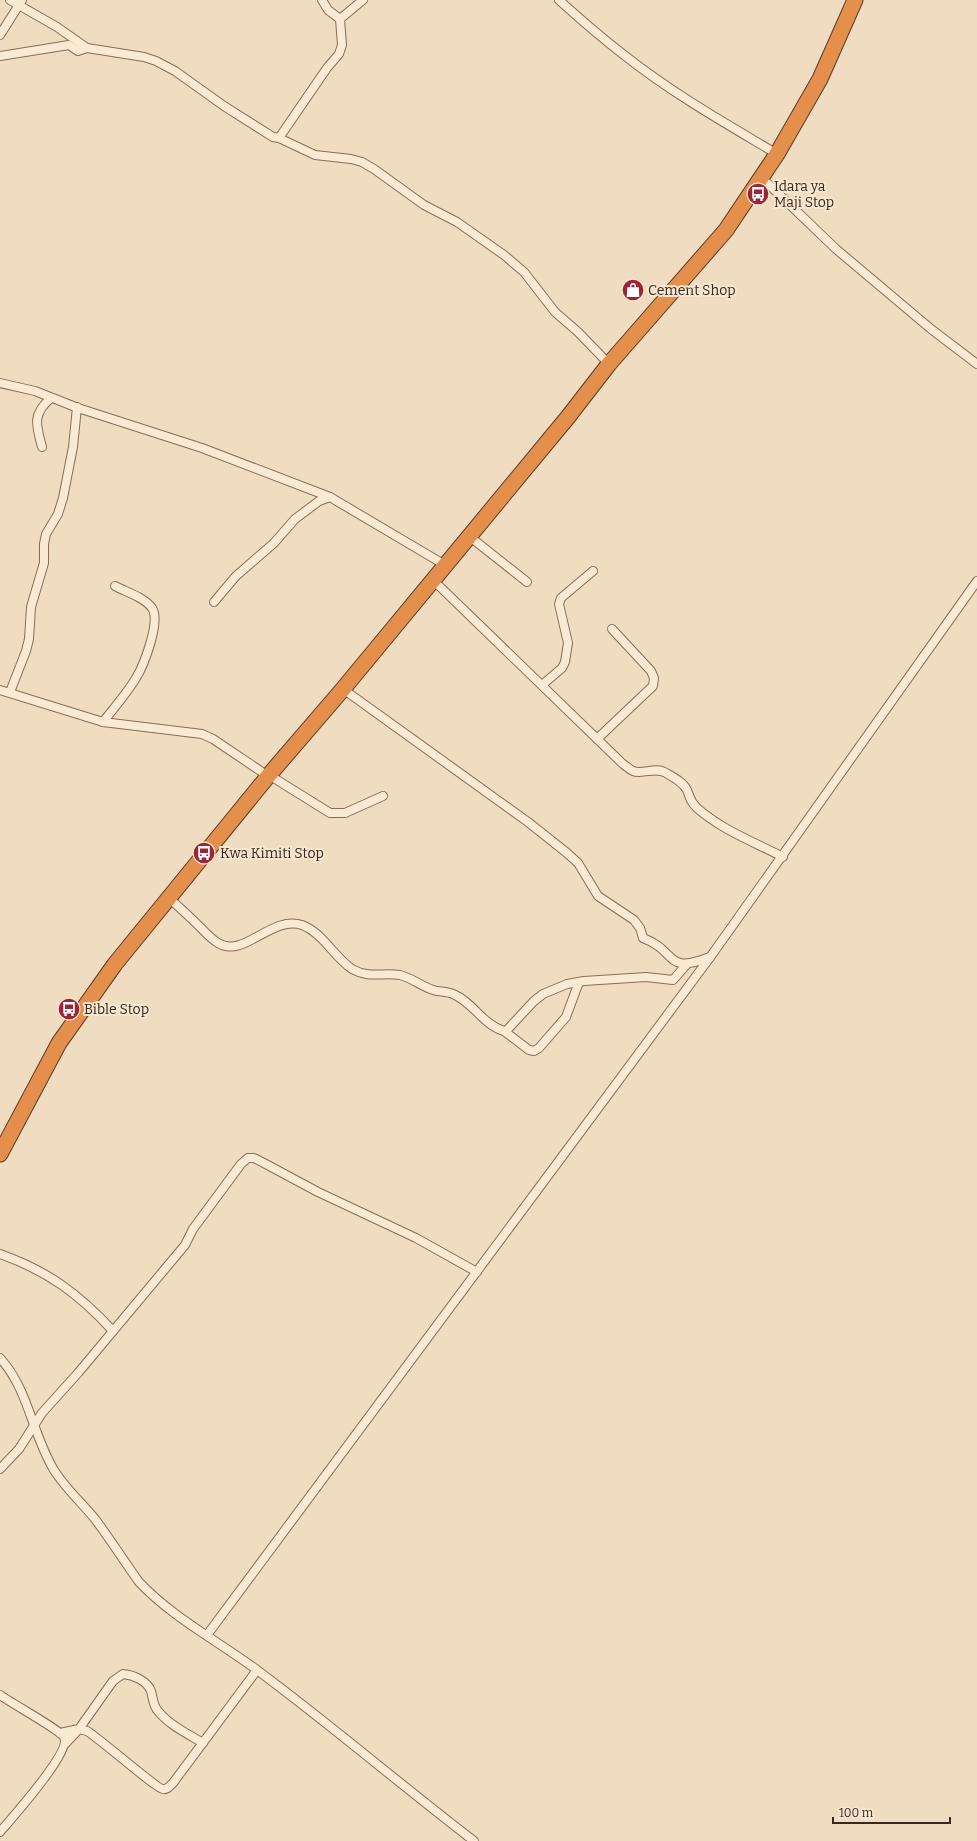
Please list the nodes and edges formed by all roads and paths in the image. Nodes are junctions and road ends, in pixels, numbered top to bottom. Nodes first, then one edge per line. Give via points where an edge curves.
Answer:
1 (10, 0) edge
2 (322, 0) edge
3 (363, 0) edge
4 (559, 0) edge
5 (855, 0) edge
6 (20, 3) edge
7 (340, 19) junction
8 (0, 35) edge
9 (87, 48) junction
10 (0, 56) edge
11 (279, 138) junction
12 (777, 154) junction
13 (761, 177) junction
14 (609, 364) junction
15 (977, 364) edge
16 (0, 383) edge
17 (51, 398) junction
18 (77, 407) junction
19 (42, 447) dead end
20 (330, 497) junction
21 (469, 536) junction
22 (445, 565) junction
23 (593, 571) dead end
24 (433, 580) junction
25 (977, 581) edge
26 (527, 582) dead end
27 (115, 586) dead end
28 (214, 602) dead end
29 (612, 629) dead end
30 (542, 685) junction
31 (343, 689) junction
32 (0, 690) edge
33 (10, 692) junction
34 (103, 722) junction
35 (597, 739) junction
36 (269, 776) junction
37 (383, 796) dead end
38 (783, 857) junction
39 (169, 898) junction
40 (711, 956) junction
41 (688, 964) junction
42 (579, 982) junction
43 (504, 1031) junction
44 (0, 1154) edge
45 (0, 1254) edge
46 (477, 1272) junction
47 (113, 1331) junction
48 (0, 1358) edge
49 (33, 1424) junction
50 (0, 1469) edge
51 (207, 1635) junction
52 (257, 1670) junction
53 (0, 1695) edge
54 (79, 1729) junction
55 (60, 1733) junction
56 (203, 1743) junction
57 (65, 1744) junction
58 (0, 1832) edge
59 (474, 1841) edge

1 - 6 street
2 - 7 street via 328,10
3 - 7 street
4 - 12 street via 645,71 718,120
5 - 12 highway via 820,79
6 - 8 street
6 - 9 street
7 - 11 street via 342,45 339,54
9 - 10 street via 78,51 69,45
9 - 11 street via 156,61 195,84 258,129
11 - 14 street via 315,155 362,162 424,205 458,222 514,263 533,282 558,315
12 - 13 highway
13 - 14 highway via 726,230
13 - 15 street via 836,249
14 - 21 highway
16 - 17 street via 31,389
17 - 18 street
17 - 19 street via 39,412 36,420
18 - 20 street via 202,448
18 - 33 street via 73,447 63,498 58,514 46,534 44,563 31,607 28,645
20 - 22 street
20 - 28 street via 319,501 295,519 274,543 236,576
21 - 22 highway
21 - 26 street
22 - 24 highway
23 - 30 street via 561,598 559,604 568,643 565,662 562,668
24 - 30 street
24 - 31 highway
25 - 38 street
27 - 34 street via 150,606 154,612 155,623 136,678
29 - 35 street via 652,671 653,686
30 - 35 street
31 - 36 highway
31 - 41 street via 548,837 578,863 600,898 634,920 643,938 658,946 676,963
32 - 33 street
33 - 34 street
34 - 36 street via 202,734 213,738
35 - 38 street via 633,771 664,772 683,785 689,799 708,817
36 - 37 street via 330,813 344,813
36 - 39 highway
38 - 40 street
39 - 43 street via 218,943 235,947 276,926 287,923 304,926 319,936 340,960 364,975 398,975 418,981 432,990 449,992 458,996 490,1025
39 - 44 highway via 115,964 59,1043
40 - 41 street
40 - 46 street
41 - 42 street via 672,980 646,977
42 - 43 street via 543,994 508,1030
42 - 43 street via 566,1017 539,1048 529,1050
45 - 47 street via 59,1282 77,1295
46 - 47 street via 389,1225 318,1192 254,1158 248,1158 202,1218 185,1246
46 - 51 street
47 - 49 street
48 - 49 street via 22,1392
49 - 50 street via 18,1449
49 - 51 street via 54,1471 95,1520 139,1582 158,1601
51 - 52 street
52 - 56 street
52 - 59 street
53 - 55 street
54 - 55 street
54 - 56 street via 93,1734 163,1789 173,1783
54 - 56 street via 113,1681 119,1676 127,1675 146,1683 157,1711
54 - 57 street
55 - 57 street
57 - 58 street via 43,1780

